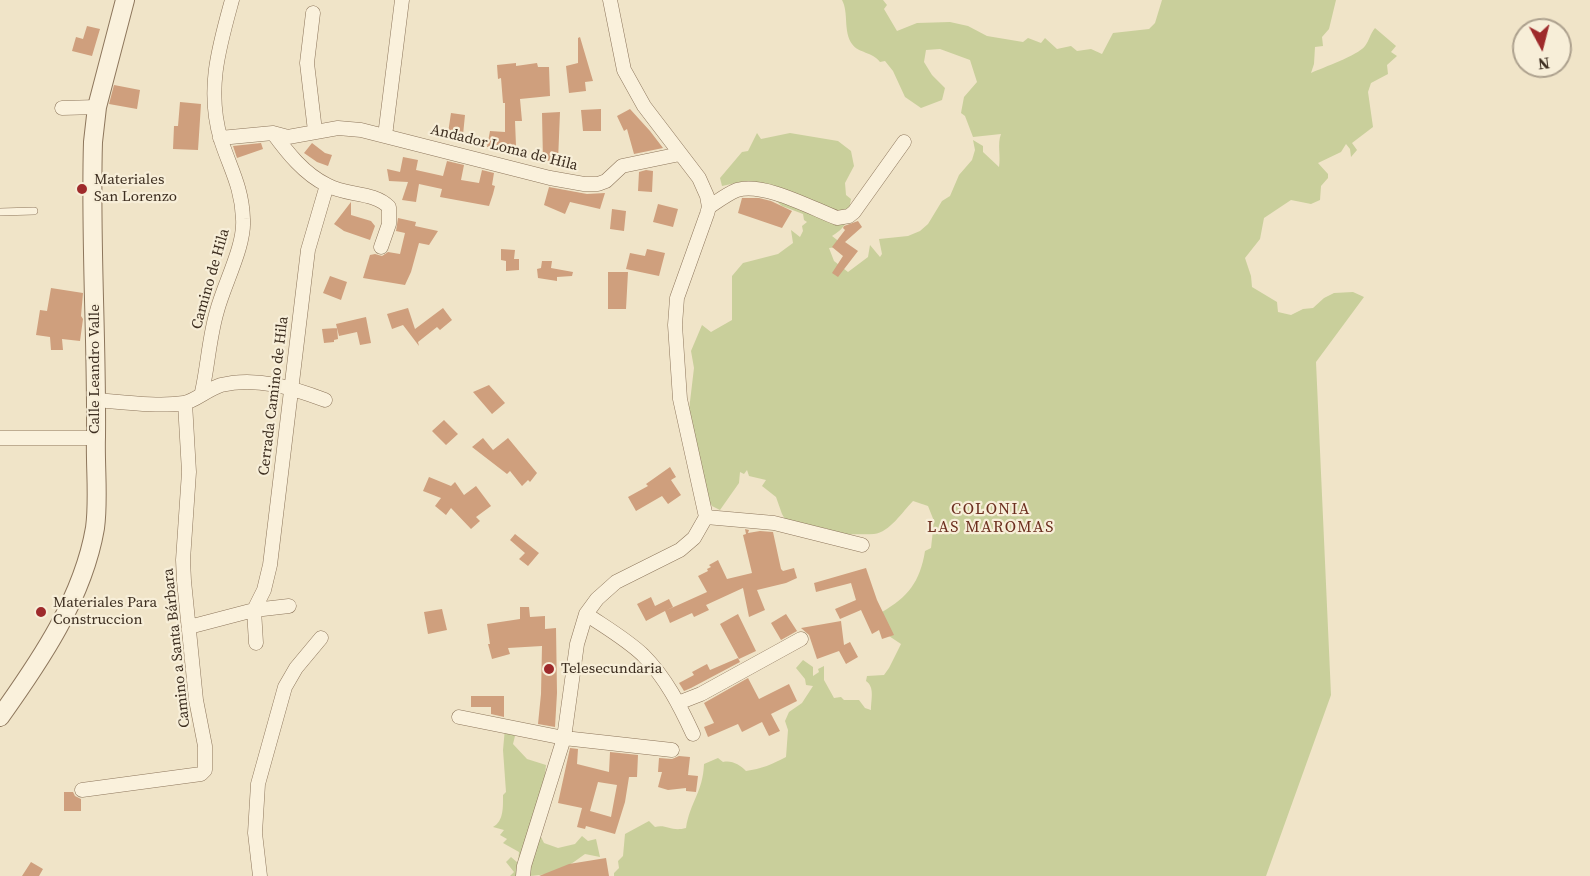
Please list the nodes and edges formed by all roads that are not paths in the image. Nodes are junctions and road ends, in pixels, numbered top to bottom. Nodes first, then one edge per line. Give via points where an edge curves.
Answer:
1 (125, 0) edge
2 (232, 0) edge
3 (402, 0) edge
4 (610, 0) edge
5 (314, 13) dead end
6 (97, 107) junction
7 (62, 108) dead end
8 (315, 131) junction
9 (273, 133) junction
10 (385, 136) junction
11 (220, 138) junction
12 (904, 142) dead end
13 (680, 154) junction
14 (327, 185) junction
15 (709, 207) junction
16 (34, 211) dead end
17 (0, 212) edge
18 (381, 247) dead end
19 (292, 388) junction
20 (202, 392) junction
21 (96, 400) junction
22 (325, 400) dead end
23 (185, 403) junction
24 (0, 438) edge
25 (96, 438) junction
26 (706, 518) junction
27 (862, 544) dead end
28 (289, 606) dead end
29 (254, 610) junction
30 (586, 614) junction
31 (189, 627) junction
32 (321, 638) dead end
33 (801, 639) dead end
34 (256, 643) dead end
35 (678, 703) junction
36 (0, 717) edge
37 (459, 717) dead end
38 (693, 734) dead end
39 (564, 738) junction
40 (672, 750) dead end
41 (82, 790) dead end
42 (260, 876) edge
43 (523, 876) edge

1 - 6 street, Calle Leandro Valle
2 - 11 street, Camino de Hila via 214,75
3 - 10 street
4 - 13 street via 624,70 644,106
5 - 8 street via 307,63
6 - 7 street
6 - 21 street, Calle Leandro Valle via 92,174
8 - 9 street, Andador Loma de Hila via 288,137
8 - 10 street, Andador Loma de Hila via 338,128
9 - 11 street, Andador Loma de Hila
9 - 14 street via 290,156
10 - 13 street, Andador Loma de Hila via 584,184 606,181 622,166
11 - 20 street, Camino de Hila via 237,179 243,233 217,311
12 - 15 street via 854,212 843,219 752,188 728,194
13 - 15 street via 703,186
14 - 18 street via 375,198 389,207 389,224
14 - 19 street, Cerrada Camino de Hila via 308,250
15 - 26 street via 675,314 678,383
16 - 17 lane
19 - 20 street via 244,383
19 - 22 street
19 - 29 street, Cerrada Camino de Hila via 268,578
20 - 23 street
21 - 23 street
21 - 25 street, Calle Leandro Valle
23 - 31 street, Camino a Santa Bárbara via 189,472 183,560
24 - 25 street
25 - 36 street, Calle Leandro Valle via 95,527 81,574 46,651
26 - 27 street via 774,523
26 - 30 street via 694,538 680,550 616,582
28 - 29 street
29 - 31 street
29 - 34 street
30 - 35 street via 642,654
30 - 39 street via 577,644
31 - 41 street, Camino a Santa Bárbara via 205,770 201,774
32 - 42 street via 285,687 258,784 255,833
33 - 35 street
35 - 38 street
37 - 39 street
39 - 40 street
39 - 43 street

